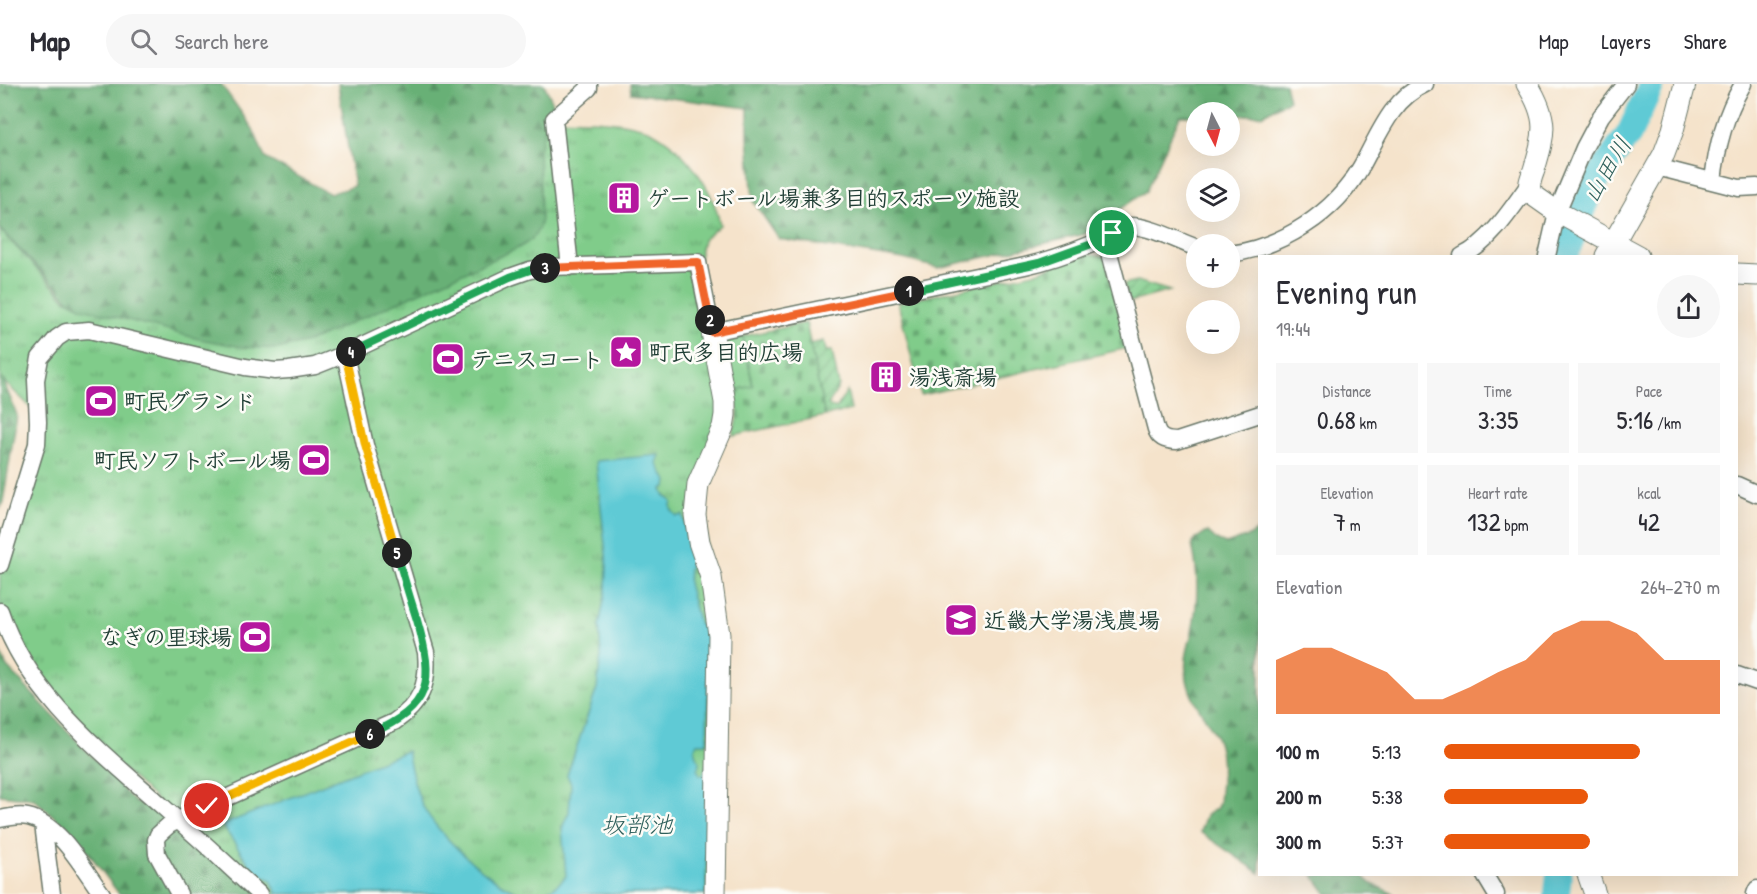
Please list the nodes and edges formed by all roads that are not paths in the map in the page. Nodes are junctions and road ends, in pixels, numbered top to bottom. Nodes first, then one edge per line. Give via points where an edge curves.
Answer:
1 (589, 84) edge
2 (1425, 84) edge
3 (1527, 84) edge
4 (1626, 84) edge
5 (1685, 84) edge
6 (1743, 84) edge
7 (1657, 167) junction
8 (1713, 181) junction
9 (1530, 183) junction
10 (1757, 187) edge
11 (1561, 214) junction
12 (1105, 238) junction
13 (1186, 244) edge
14 (1607, 246) edge
15 (1240, 252) edge
16 (1464, 255) edge
17 (1547, 255) edge
18 (1635, 255) edge
19 (570, 267) junction
20 (1738, 274) edge
21 (1757, 275) edge
22 (712, 332) junction
23 (345, 354) junction
24 (1258, 415) edge
25 (1738, 486) edge
26 (1757, 495) edge
27 (0, 565) edge
28 (0, 611) edge
29 (1738, 675) edge
30 (1757, 682) edge
31 (0, 819) edge
32 (178, 820) junction
33 (44, 825) junction
34 (1485, 876) edge
35 (1589, 876) edge
36 (1757, 889) edge
37 (52, 894) edge
38 (102, 894) edge
39 (179, 894) edge
40 (259, 894) edge
41 (716, 894) edge
42 (1496, 894) edge
43 (1595, 894) edge
44 (1755, 894) edge

1 - 19 street via 554,119
2 - 15 street via 1410,92 1392,111 1356,175 1331,204 1281,238
3 - 9 street via 1541,112 1544,130
4 - 11 street via 1601,116 1584,148
5 - 7 street via 1673,130
6 - 8 street via 1726,116
7 - 8 street
7 - 14 street
8 - 10 street via 1738,188
9 - 11 street via 1532,195
9 - 16 street via 1502,220
11 - 14 street
11 - 17 street
12 - 13 street via 1121,227 1136,227
12 - 22 street via 1025,266
12 - 24 street via 1160,437 1177,441
14 - 18 street
19 - 22 street via 698,262
19 - 23 street via 520,273
20 - 21 street
22 - 41 street via 725,415 698,484 695,515 711,577 719,635
23 - 27 street via 315,366 275,371 89,330 66,332 40,358 36,380 37,444
23 - 32 street via 365,445 426,652 424,687 411,709 394,722
25 - 26 street
28 - 32 street via 25,663 63,714
29 - 30 street
31 - 33 street via 29,817
32 - 39 street via 158,835 156,845 159,859
32 - 40 street
33 - 37 street
33 - 38 street via 64,842
34 - 42 street
35 - 43 street
36 - 44 street

